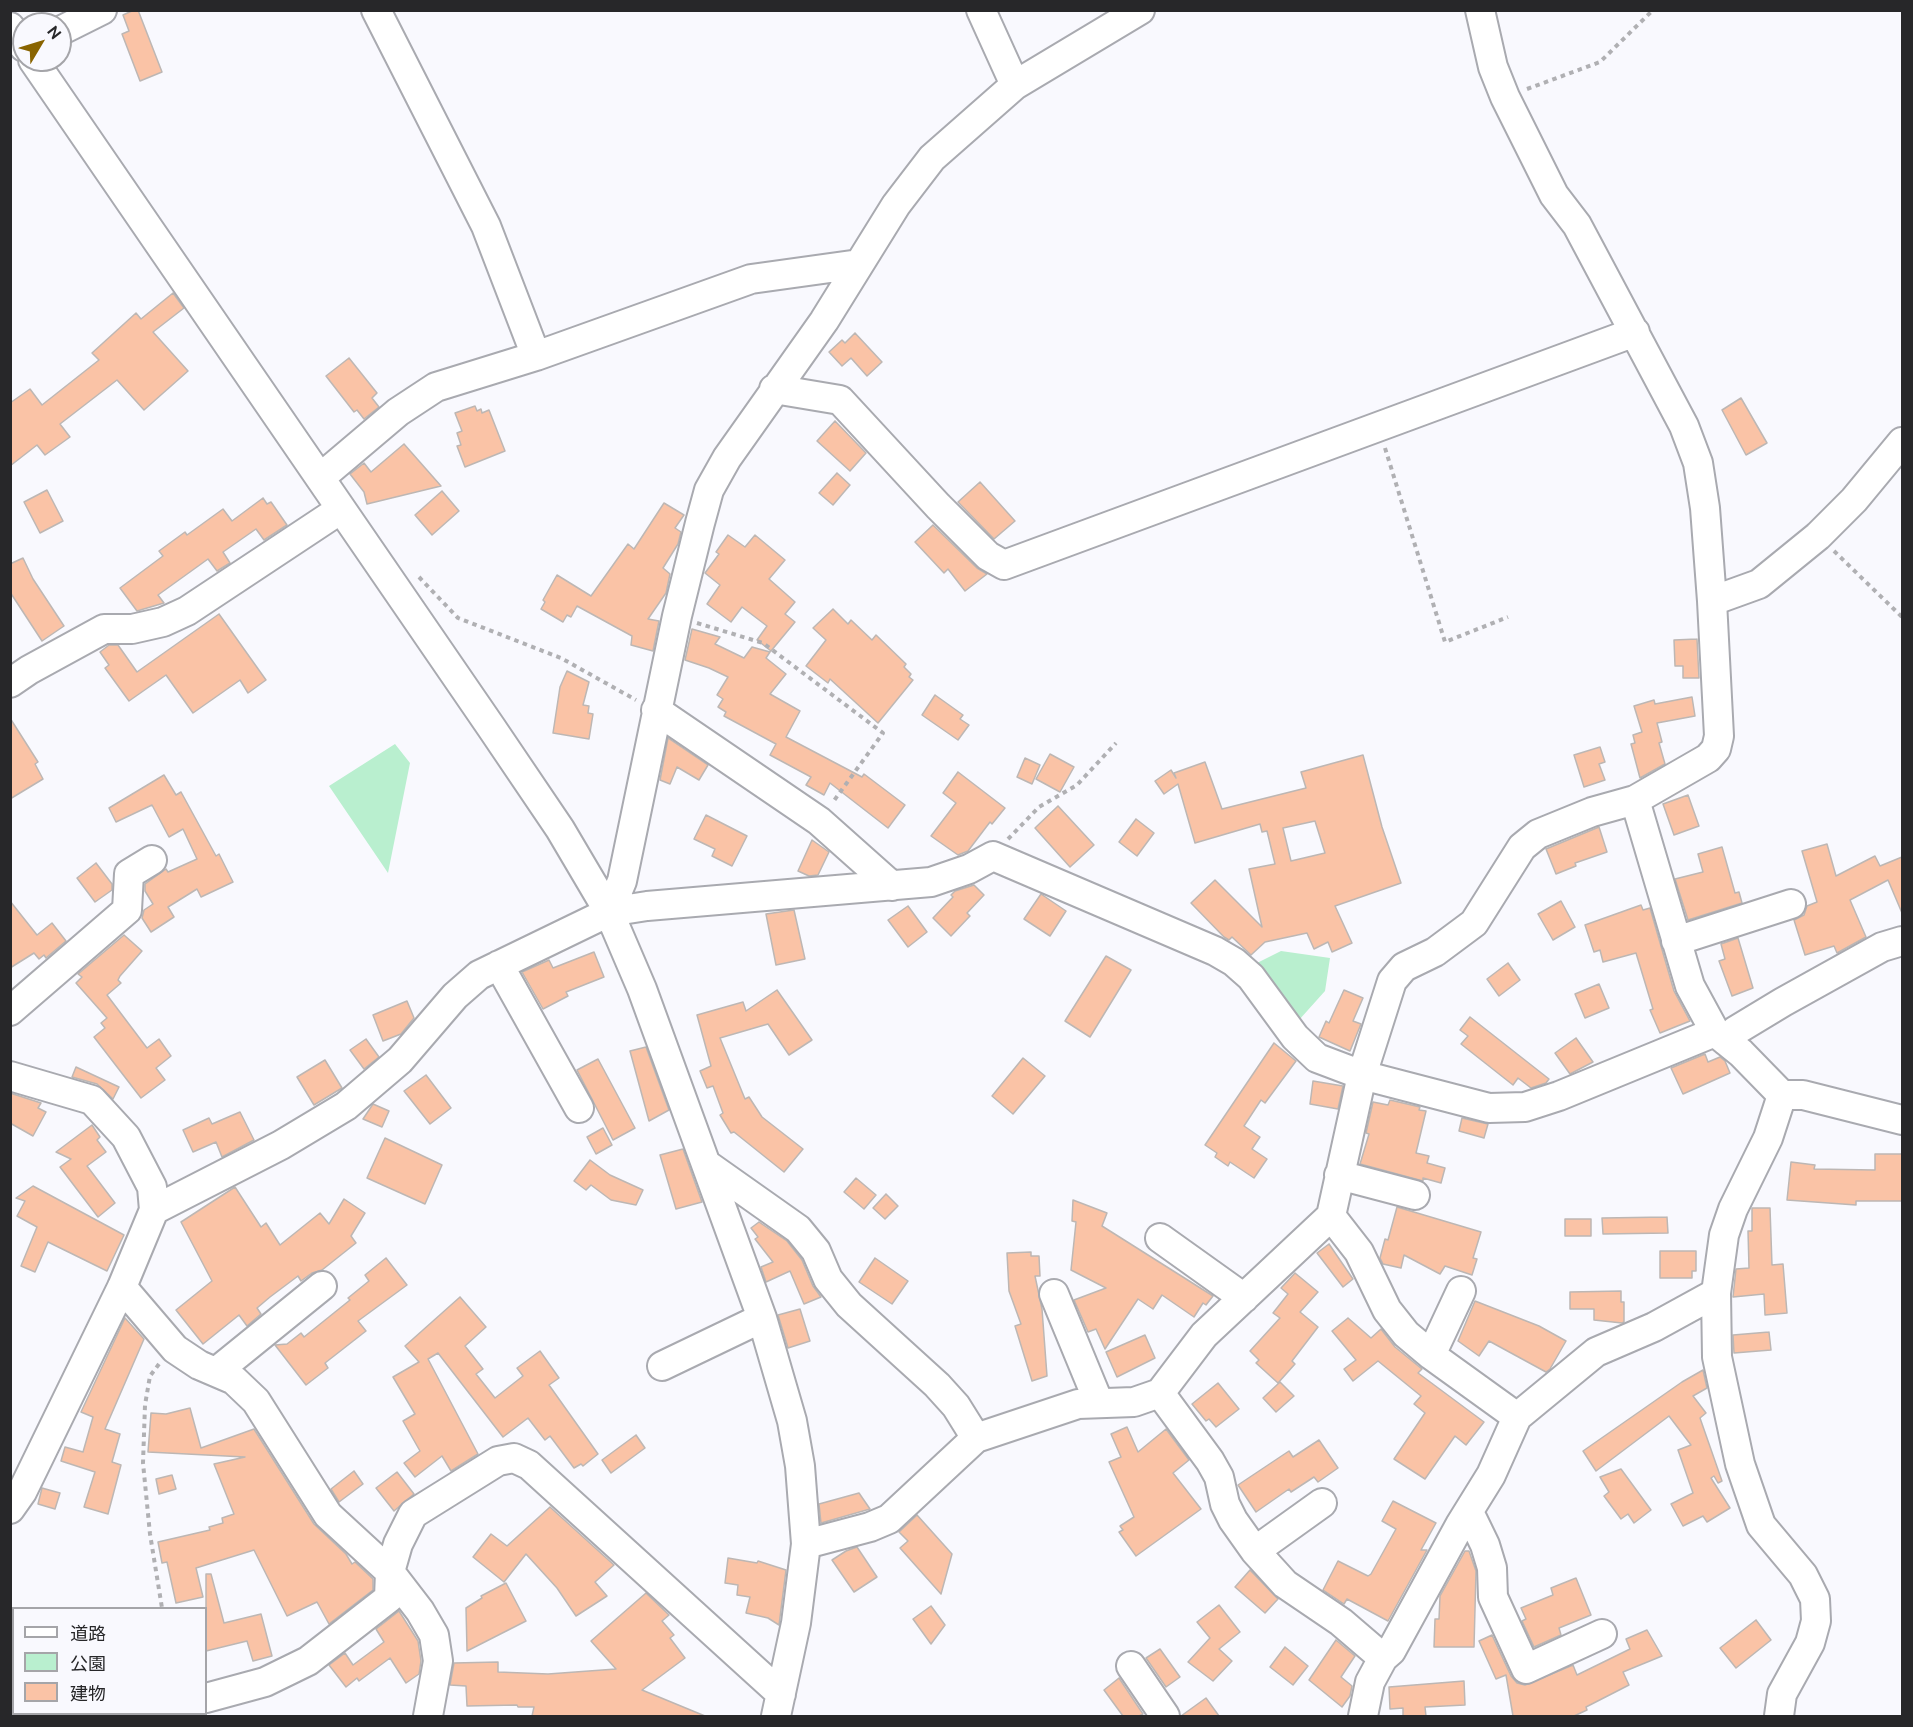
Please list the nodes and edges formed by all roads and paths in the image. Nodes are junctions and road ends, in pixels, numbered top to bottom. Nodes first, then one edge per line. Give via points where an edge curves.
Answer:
1 (102, 10) edge
2 (376, 10) edge
3 (981, 10) edge
4 (1140, 10) edge
5 (1480, 10) edge
6 (1653, 10) edge
7 (72, 25) edge
8 (41, 72) edge
9 (1016, 86) junction
10 (1505, 97) junction
11 (859, 264) junction
12 (1635, 332) junction
13 (536, 356) junction
14 (774, 388) junction
15 (1379, 427) junction
16 (1902, 442) edge
17 (320, 478) junction
18 (341, 509) junction
19 (1818, 536) junction
20 (412, 569) dead end
21 (1712, 601) junction
22 (677, 616) junction
23 (1508, 617) dead end
24 (1902, 617) edge
25 (10, 683) edge
26 (656, 710) junction
27 (1116, 743) dead end
28 (1635, 800) junction
29 (819, 821) junction
30 (993, 856) junction
31 (152, 860) dead end
32 (892, 886) junction
33 (1791, 904) dead end
34 (609, 912) junction
35 (1676, 941) junction
36 (1902, 941) edge
37 (499, 965) junction
38 (10, 1011) edge
39 (1721, 1036) junction
40 (1362, 1075) junction
41 (10, 1076) edge
42 (1782, 1095) junction
43 (579, 1108) dead end
44 (1902, 1120) edge
45 (706, 1164) junction
46 (1339, 1175) junction
47 (1415, 1195) dead end
48 (154, 1210) junction
49 (1331, 1216) junction
50 (1160, 1238) dead end
51 (122, 1287) junction
52 (327, 1290) dead end
53 (1461, 1291) dead end
54 (1716, 1293) junction
55 (1054, 1294) dead end
56 (1244, 1298) junction
57 (762, 1318) junction
58 (175, 1349) junction
59 (1431, 1355) junction
60 (662, 1366) dead end
61 (225, 1376) junction
62 (1160, 1393) junction
63 (1099, 1403) junction
64 (1517, 1417) junction
65 (976, 1438) junction
66 (1322, 1503) dead end
67 (10, 1509) edge
68 (1470, 1514) junction
69 (806, 1544) junction
70 (1255, 1551) junction
71 (390, 1572) junction
72 (162, 1607) edge
73 (1602, 1634) dead end
74 (1383, 1658) junction
75 (1131, 1666) dead end
76 (207, 1698) edge
77 (779, 1705) edge
78 (428, 1716) edge
79 (1165, 1716) edge
80 (1363, 1716) edge
81 (1779, 1716) edge

1 - 7 street
2 - 13 street via 486,226
3 - 9 street
4 - 9 street
5 - 10 street via 1493,67
6 - 10 path via 1600,62
8 - 17 street
9 - 11 street via 932,158
10 - 12 street via 1554,195 1577,225
11 - 13 street via 751,279
11 - 14 street via 824,321
12 - 15 street
12 - 21 street via 1684,426 1698,463
13 - 17 street via 436,387 398,412
14 - 15 street via 840,400 938,506 988,556 1004,565
14 - 22 street via 710,490
15 - 23 path via 1445,642
16 - 19 street
17 - 18 street
18 - 25 street via 187,611 132,629 104,629
18 - 34 street via 554,820
19 - 21 street via 1759,584
19 - 24 path
20 - 26 path via 458,618 561,658
21 - 28 street via 1719,736 1716,749 1708,758
22 - 26 street
22 - 29 path via 764,643 884,733
26 - 29 street
26 - 34 street via 622,881
27 - 30 path via 1077,786 1028,816
28 - 35 street
28 - 40 street via 1552,826 1522,847 1474,923 1435,952 1404,967 1392,981
29 - 32 street
30 - 32 street via 931,882
30 - 40 street via 1234,962 1251,976 1295,1037 1317,1058
31 - 38 street via 129,874 127,910
32 - 34 street
33 - 35 street
34 - 37 street
34 - 45 street via 642,989
35 - 39 street via 1690,986
36 - 39 street via 1882,947
37 - 43 street
37 - 48 street via 479,975 455,996 400,1060 346,1106 281,1145
39 - 40 street via 1525,1107 1489,1108
39 - 42 street
40 - 46 street
41 - 48 street via 92,1100 126,1137 152,1187
42 - 44 street via 1803,1095
42 - 54 street via 1768,1138 1724,1235
45 - 57 street
45 - 65 street via 798,1229 849,1305 937,1385
46 - 47 street
46 - 49 street
48 - 51 street
49 - 56 street
49 - 59 street via 1359,1252 1387,1310 1406,1334
50 - 56 street
51 - 58 street
51 - 67 street via 22,1492
52 - 61 street
53 - 59 street
54 - 64 street via 1654,1327 1596,1352
54 - 81 street via 1717,1357 1744,1475 1761,1525 1803,1575 1815,1599 1816,1621 1810,1643 1782,1694
55 - 63 street
56 - 62 street via 1192,1348
57 - 60 street
57 - 69 street via 792,1421
58 - 61 street
58 - 72 path via 150,1376 145,1405 143,1463
59 - 64 street
61 - 71 street via 256,1401 328,1515
62 - 63 street via 1134,1402
62 - 70 street via 1210,1461 1219,1477 1225,1504
63 - 65 street via 1056,1410
64 - 68 street
65 - 69 street via 890,1519
66 - 70 street
68 - 73 street via 1485,1545 1493,1597 1526,1670
68 - 74 street via 1391,1651
69 - 77 street via 796,1623
70 - 74 street via 1285,1584 1341,1622
71 - 76 street via 389,1598 308,1661 266,1682
71 - 77 street via 413,1514 498,1461 514,1458 529,1465
71 - 78 street via 434,1635 438,1661
74 - 80 street via 1370,1682
75 - 79 street

